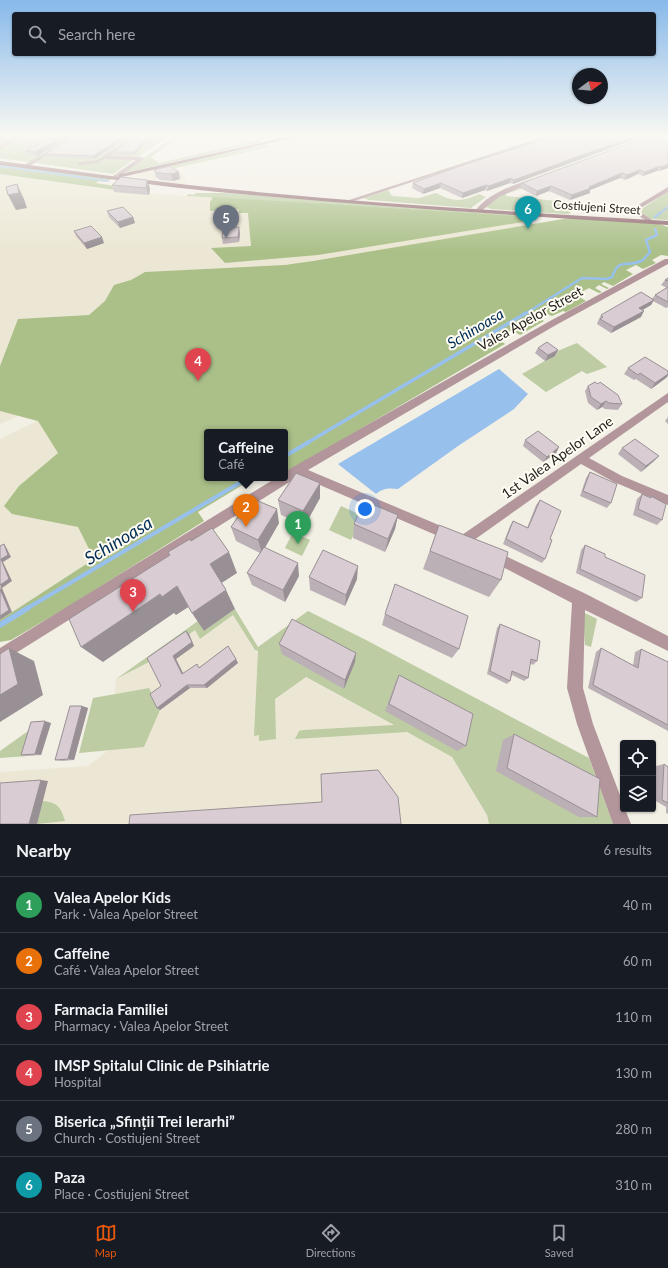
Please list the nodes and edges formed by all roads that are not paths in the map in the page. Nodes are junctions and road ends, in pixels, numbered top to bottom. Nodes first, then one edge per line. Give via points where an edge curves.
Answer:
1 (87, 174) edge
2 (118, 174) edge
3 (129, 174) edge
4 (430, 174) edge
5 (113, 178) junction
6 (537, 179) edge
7 (668, 189) edge
8 (349, 200) junction
9 (633, 210) junction
10 (478, 211) junction
11 (637, 220) junction
12 (650, 221) junction
13 (666, 223) edge
14 (668, 260) edge
15 (668, 397) edge
16 (581, 458) junction
17 (297, 470) junction
18 (288, 476) edge
19 (280, 481) edge
20 (668, 500) edge
21 (463, 541) junction
22 (579, 598) junction
23 (668, 644) edge
24 (0, 656) edge
25 (622, 824) edge

1 - 5 street, Costiujeni Street
2 - 5 street
3 - 5 street
4 - 8 street
5 - 8 street, Costiujeni Street via 195,188
6 - 10 street via 501,192
7 - 9 street
8 - 10 street, Costiujeni Street
9 - 11 street
9 - 12 street
10 - 11 street, Costiujeni Street
11 - 12 street, Costiujeni Street
12 - 13 street, Costiujeni Street
14 - 17 street, Valea Apelor Street
15 - 16 street, 1st Valea Apelor Lane
16 - 20 street via 618,479
16 - 21 street, 1st Valea Apelor Lane
17 - 18 street, Valea Apelor Street
17 - 21 street
19 - 24 street, Valea Apelor Street
21 - 22 street
22 - 23 street
22 - 25 street via 575,688 585,724

